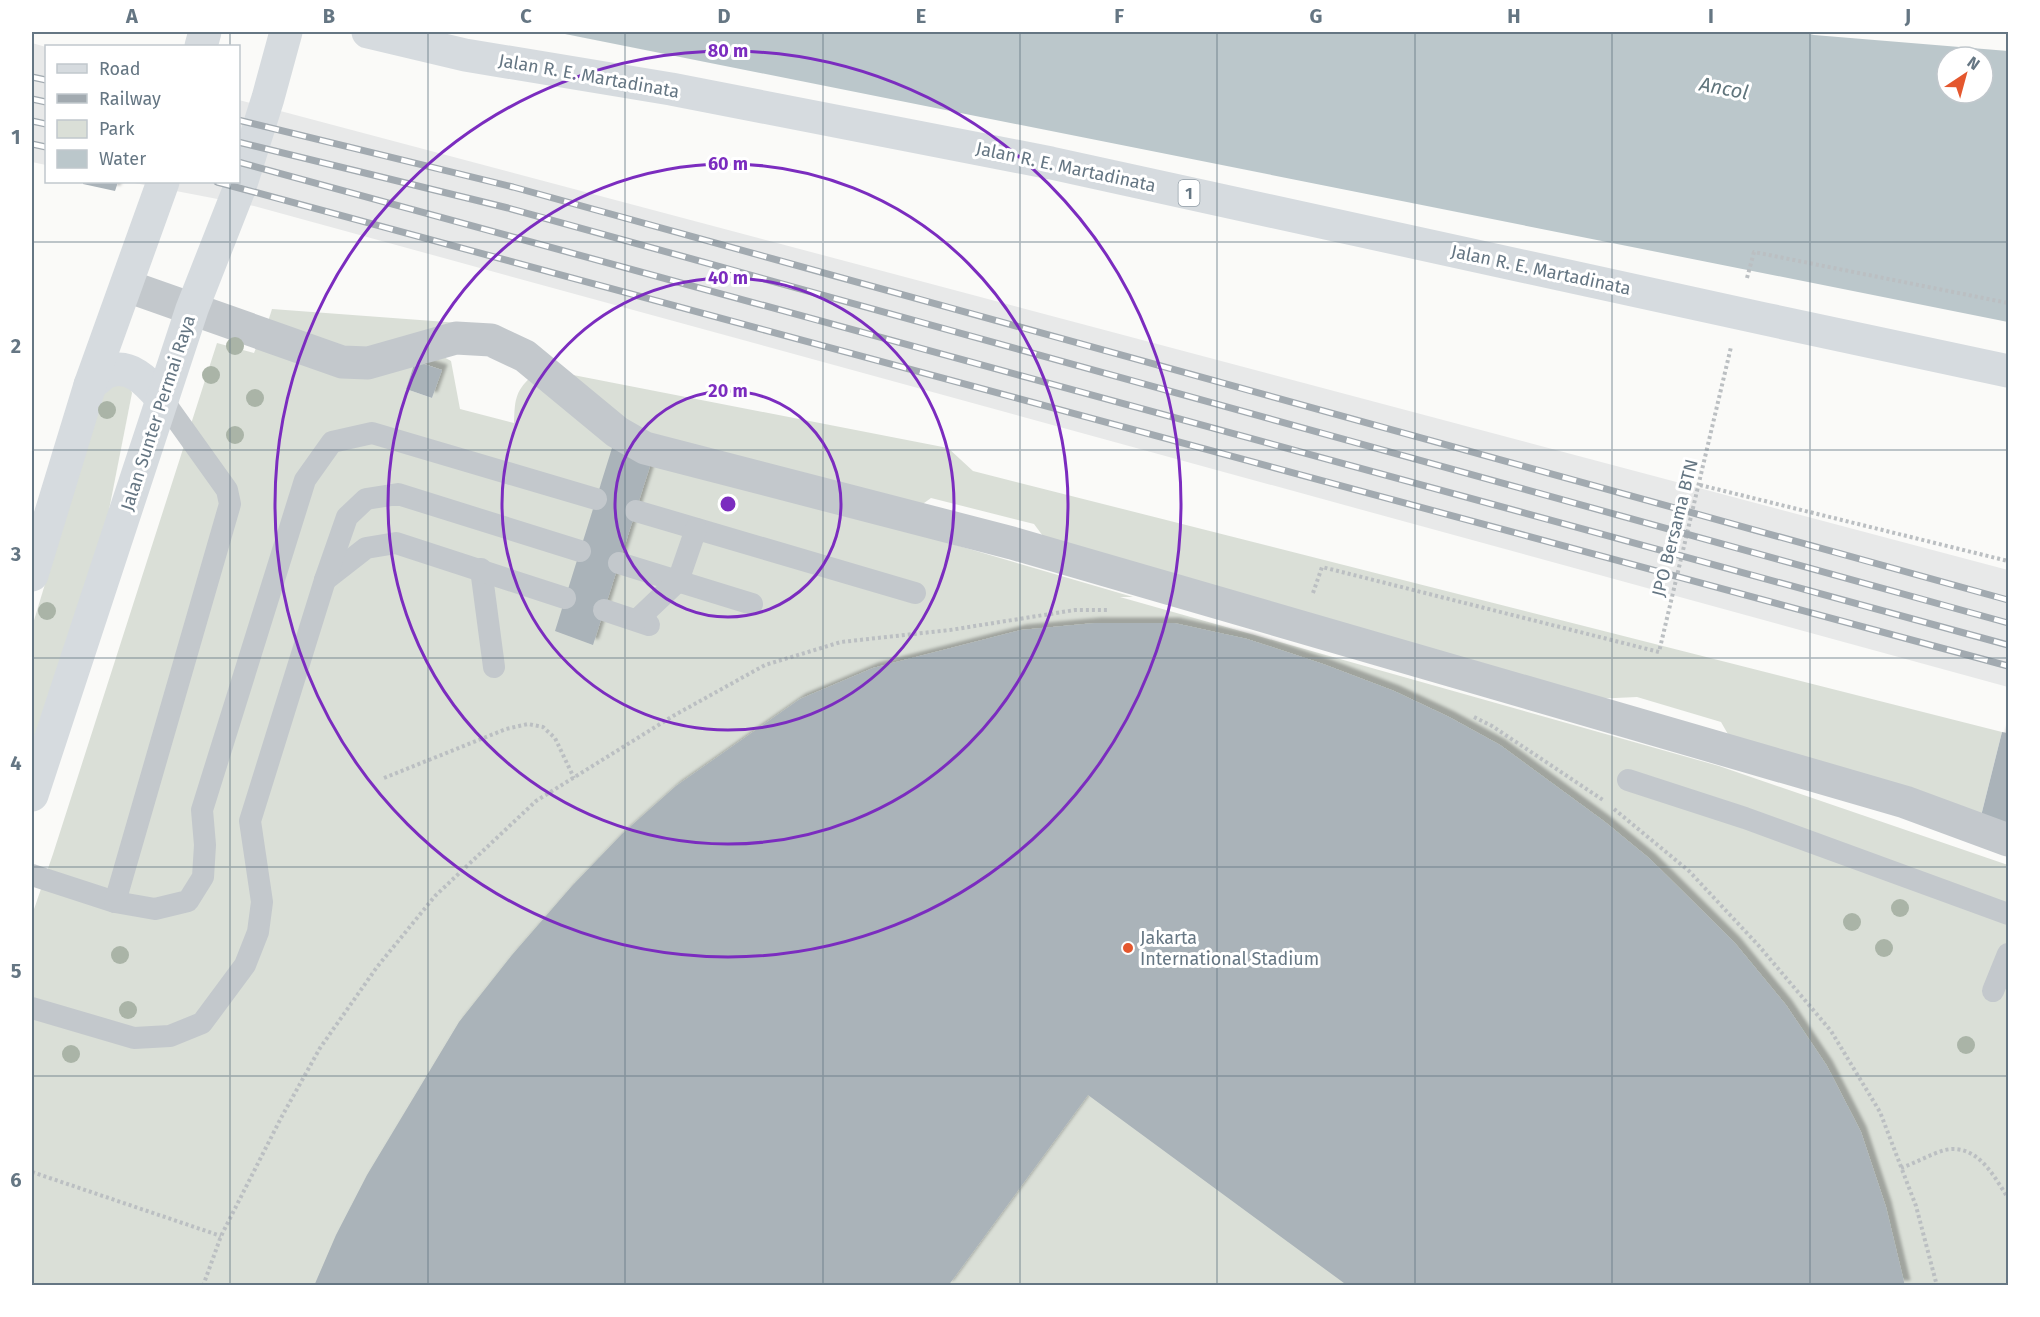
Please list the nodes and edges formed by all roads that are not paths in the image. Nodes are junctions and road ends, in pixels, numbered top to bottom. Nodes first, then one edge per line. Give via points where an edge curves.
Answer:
1 (286, 32) edge
2 (368, 32) edge
3 (163, 183) edge
4 (127, 286) junction
5 (192, 309) junction
6 (2008, 371) edge
7 (90, 385) junction
8 (162, 399) junction
9 (596, 499) dead end
10 (636, 511) dead end
11 (696, 529) junction
12 (580, 551) dead end
13 (619, 563) dead end
14 (481, 569) junction
15 (32, 575) edge
16 (325, 580) junction
17 (678, 581) junction
18 (915, 593) dead end
19 (565, 597) dead end
20 (752, 604) dead end
21 (604, 610) dead end
22 (494, 668) dead end
23 (1628, 780) dead end
24 (32, 795) edge
25 (2008, 840) edge
26 (32, 874) edge
27 (114, 902) junction
28 (2008, 914) edge
29 (2008, 954) edge
30 (1993, 991) dead end
31 (32, 1008) edge

1 - 5 main road, Jalan Sunter Permai Raya via 240,187
2 - 6 main road, Jalan R. E. Martadinata / 1 via 465,55 671,89 1051,163
3 - 4 main road
4 - 5 street
4 - 7 main road
5 - 8 main road, Jalan Sunter Permai Raya
5 - 25 street via 342,362 368,363 456,338 491,340 525,356 617,432 645,448 1012,543 1905,802
7 - 8 main road via 107,372 124,370 142,377
7 - 15 main road
8 - 24 main road, Jalan Sunter Permai Raya
8 - 27 lane via 227,490 230,504
9 - 27 lane via 372,433 332,442 305,480 202,810 203,877 188,901 155,909
10 - 11 lane
11 - 17 lane
11 - 18 lane
12 - 16 lane via 398,494 366,498 347,517
13 - 17 lane
14 - 16 lane via 396,543 366,548
14 - 19 lane
14 - 22 lane
16 - 31 lane via 250,821 262,902 258,932 245,964 202,1023 170,1036 134,1038
17 - 20 lane
17 - 21 lane via 643,622
23 - 28 lane via 1745,818
26 - 27 lane
29 - 30 lane

